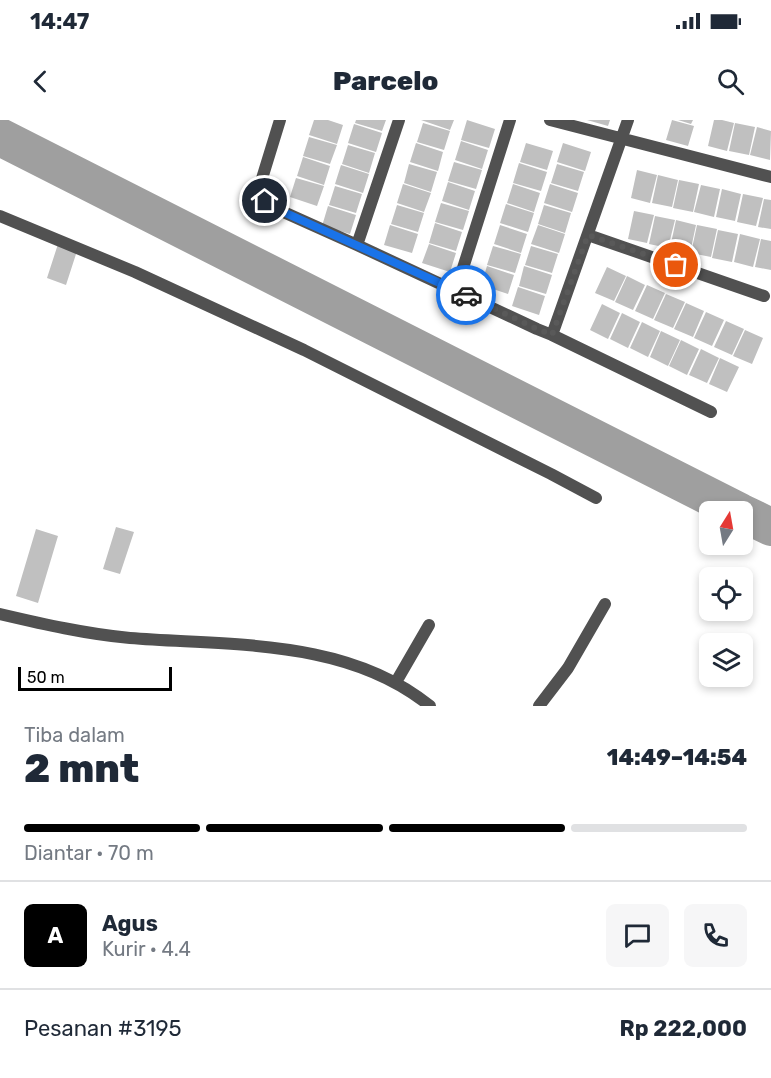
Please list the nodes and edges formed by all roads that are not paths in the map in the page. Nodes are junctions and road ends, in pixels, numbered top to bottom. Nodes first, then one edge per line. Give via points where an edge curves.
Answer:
1 (280, 120) edge
2 (399, 120) edge
3 (510, 120) edge
4 (550, 120) edge
5 (628, 120) edge
6 (622, 138) junction
7 (771, 177) edge
8 (0, 216) edge
9 (588, 235) junction
10 (357, 245) junction
11 (456, 291) junction
12 (764, 296) dead end
13 (552, 335) junction
14 (711, 412) dead end
15 (596, 498) dead end
16 (604, 604) dead end
17 (0, 614) edge
18 (429, 625) dead end
19 (396, 682) junction
20 (430, 706) edge
21 (539, 706) edge

1 - 10 street via 260,185 265,201
2 - 10 street
3 - 11 street
4 - 6 street
5 - 6 street
6 - 7 street
6 - 9 street
8 - 15 street via 304,350
9 - 12 street
9 - 13 street
10 - 11 street
11 - 13 street
13 - 14 street
16 - 21 street via 568,668
17 - 19 street via 91,634 277,648 346,663
18 - 19 street
19 - 20 street

